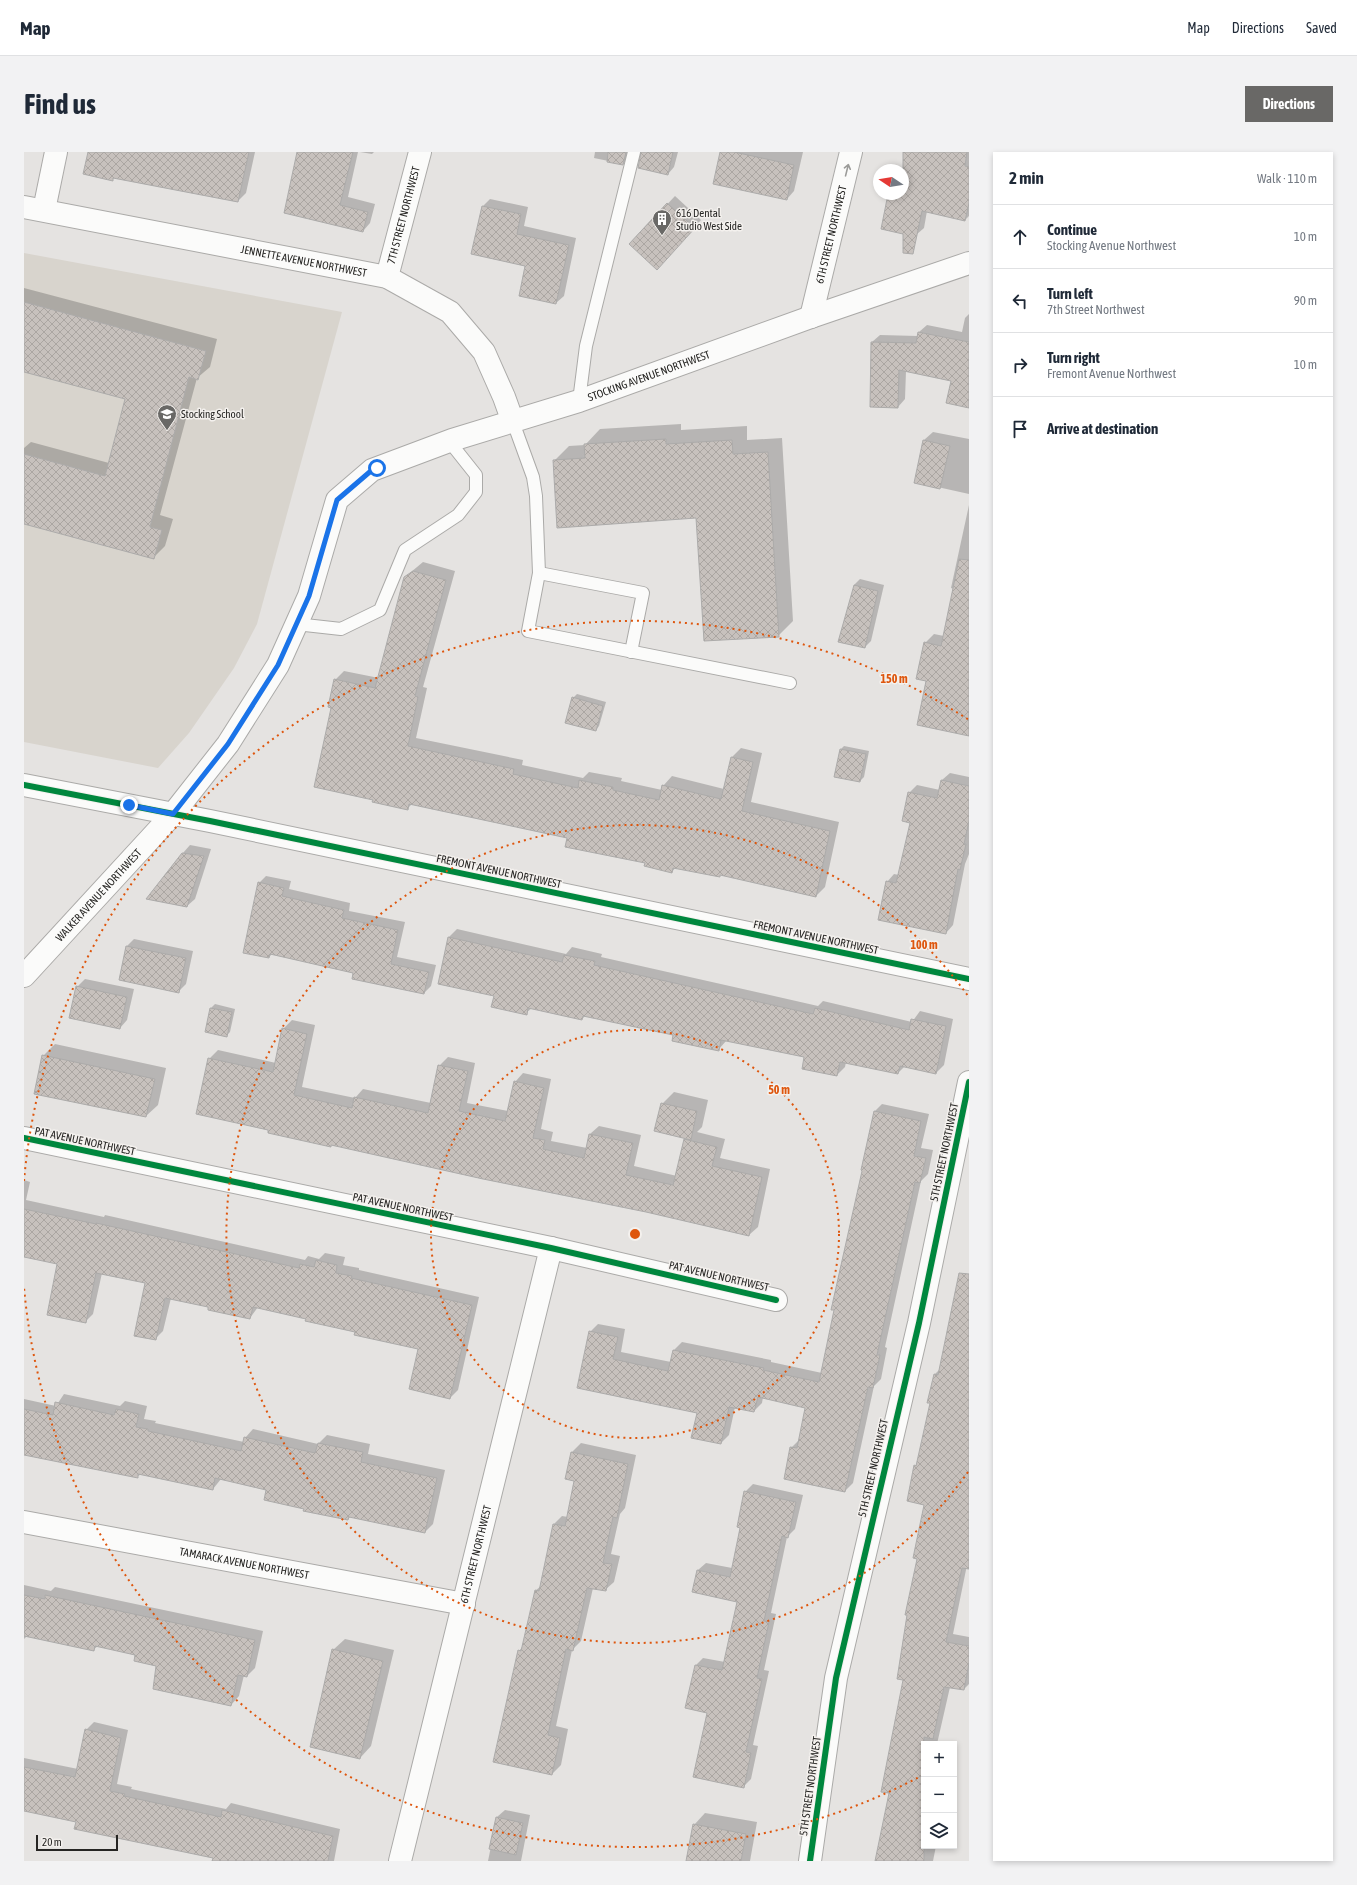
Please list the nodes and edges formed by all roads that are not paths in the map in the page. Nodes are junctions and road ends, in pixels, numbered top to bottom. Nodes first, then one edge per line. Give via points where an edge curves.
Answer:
1 (56, 152) edge
2 (420, 152) edge
3 (634, 152) edge
4 (852, 152) edge
5 (34, 209) edge
6 (969, 263) edge
7 (387, 277) junction
8 (811, 317) junction
9 (579, 401) junction
10 (513, 422) junction
11 (449, 441) junction
12 (539, 573) junction
13 (296, 624) junction
14 (632, 652) junction
15 (790, 683) dead end
16 (24, 785) edge
17 (173, 814) junction
18 (24, 976) edge
19 (969, 978) edge
20 (969, 1082) edge
21 (24, 1138) edge
22 (551, 1248) junction
23 (776, 1300) dead end
24 (24, 1522) edge
25 (464, 1604) junction
26 (400, 1861) edge
27 (810, 1861) edge

1 - 5 street
2 - 7 street, 7TH STREET NORTHWEST
3 - 9 lane via 586,346
8 -> 4 street, 6TH STREET NORTHWEST
5 - 7 street, JENNETTE AVENUE NORTHWEST
6 - 8 street, STOCKING AVENUE NORTHWEST
7 - 10 street, JENNETTE AVENUE NORTHWEST via 450,312 484,352
8 - 9 street, STOCKING AVENUE NORTHWEST
9 - 10 street, STOCKING AVENUE NORTHWEST
10 - 11 street, STOCKING AVENUE NORTHWEST
10 - 12 lane via 533,477
11 - 13 street, STOCKING AVENUE NORTHWEST via 372,470 337,500 309,596
11 - 13 lane via 476,475 476,492 458,514 405,550 380,610 341,629
12 - 14 lane via 528,632
12 - 14 lane via 643,593
13 - 17 street via 278,665 228,744
14 - 15 lane
16 - 17 street, FREMONT AVENUE NORTHWEST
17 - 18 street, WALKER AVENUE NORTHWEST
17 - 19 street, FREMONT AVENUE NORTHWEST
20 - 27 street, 5TH STREET NORTHWEST via 919,1323 836,1678
21 - 22 street, PAT AVENUE NORTHWEST
22 - 23 street, PAT AVENUE NORTHWEST
22 - 25 street, 6TH STREET NORTHWEST
24 - 25 street, TAMARACK AVENUE NORTHWEST
25 - 26 street, 6TH STREET NORTHWEST

